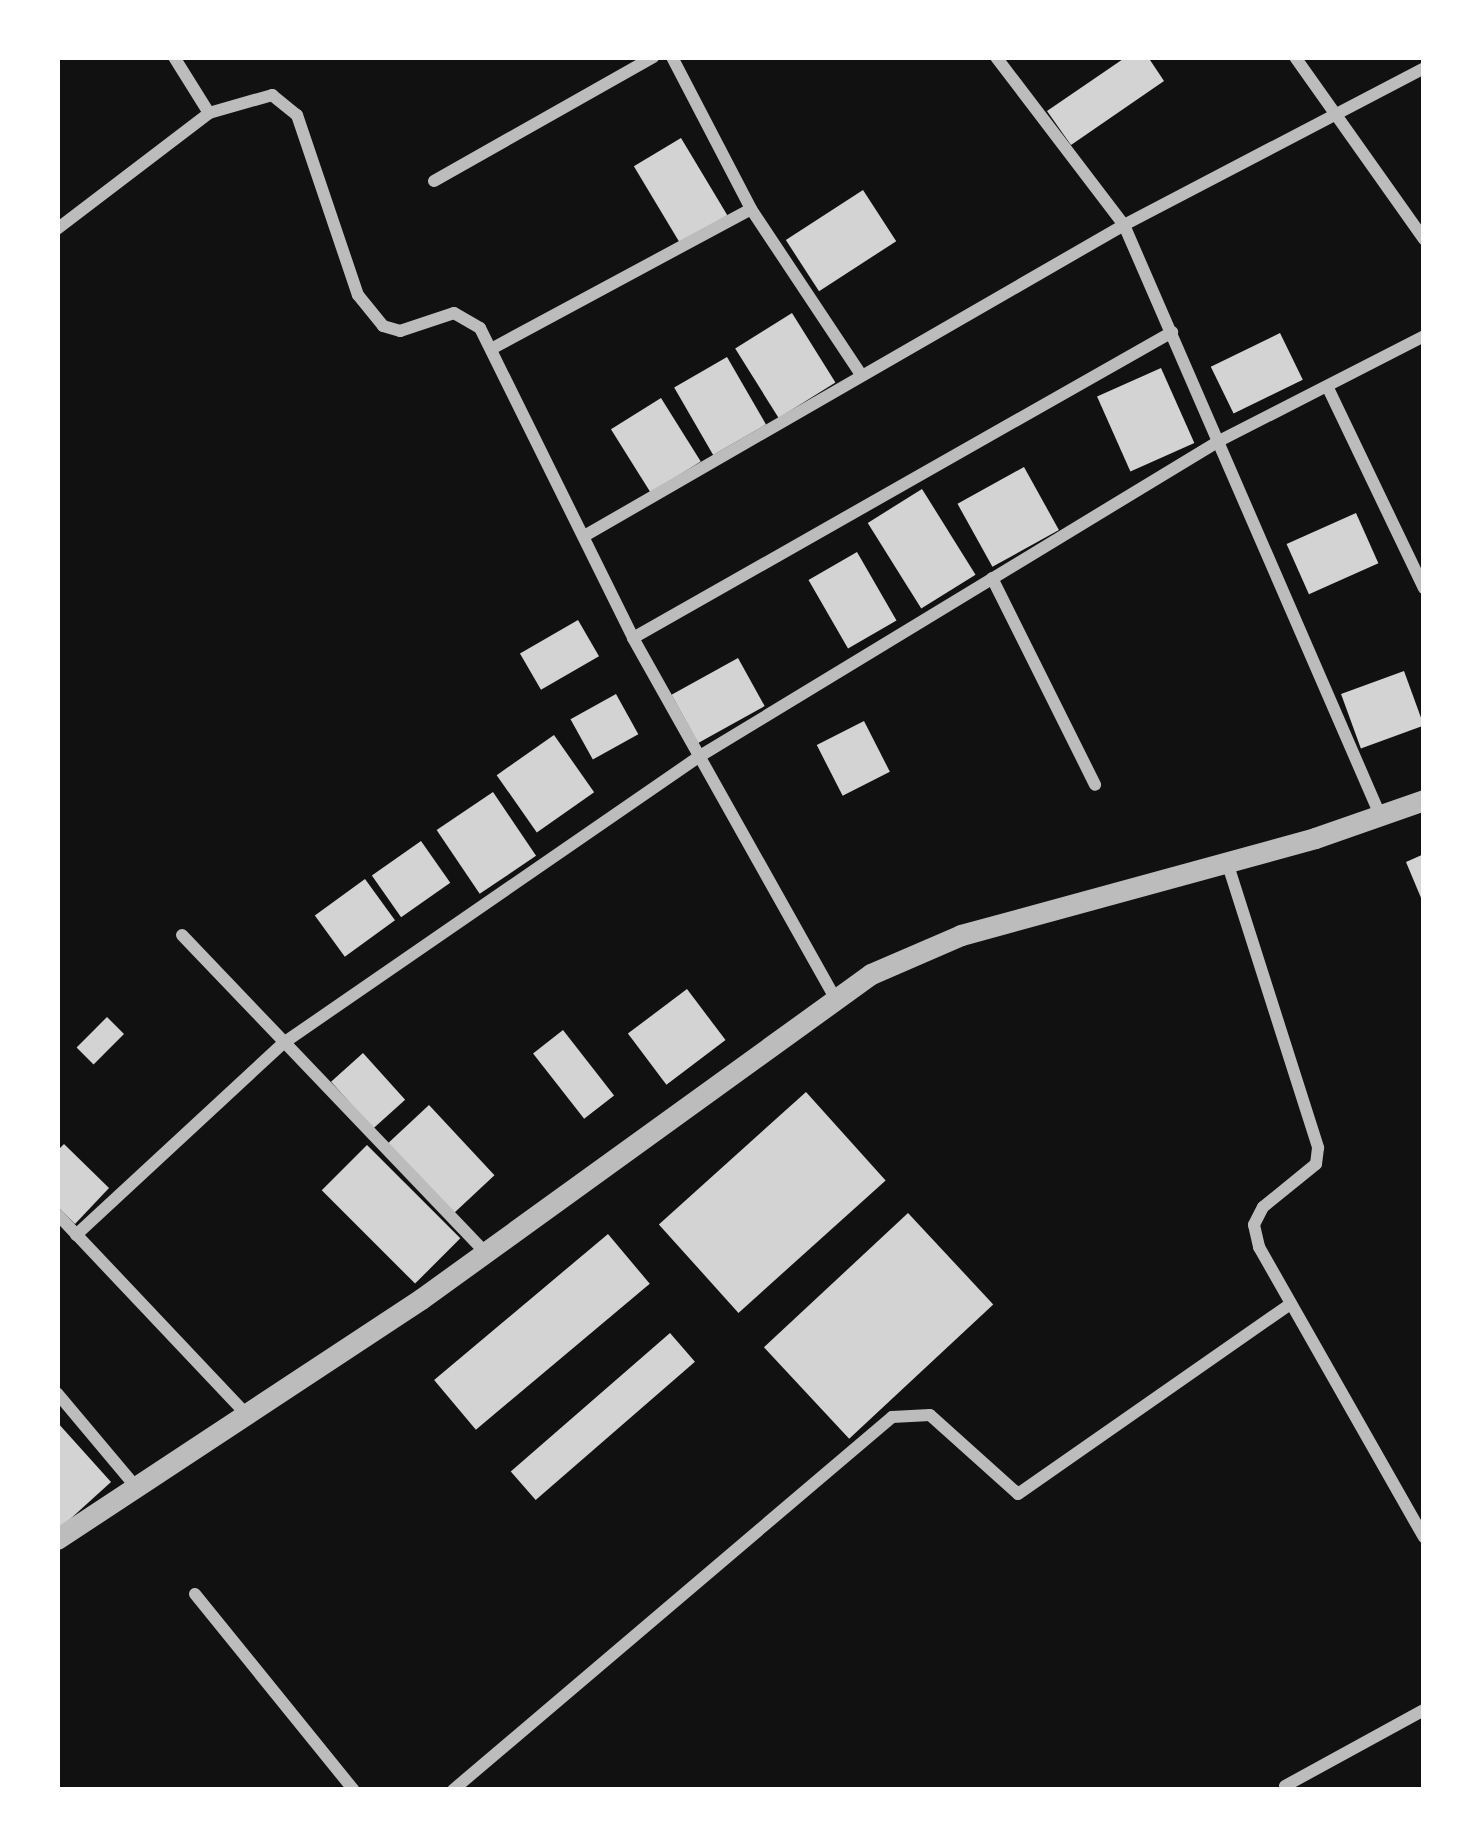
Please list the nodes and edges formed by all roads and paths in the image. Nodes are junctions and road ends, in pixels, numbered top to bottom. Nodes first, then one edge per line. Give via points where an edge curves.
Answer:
1 (174, 57) edge
2 (652, 57) edge
3 (672, 57) edge
4 (996, 57) edge
5 (1295, 57) edge
6 (1424, 68) edge
7 (209, 113) junction
8 (1340, 115) junction
9 (434, 181) dead end
10 (752, 208) junction
11 (1124, 225) junction
12 (57, 229) edge
13 (1424, 239) edge
14 (1172, 332) junction
15 (1424, 336) edge
16 (493, 348) junction
17 (860, 373) junction
18 (1328, 388) junction
19 (1219, 441) junction
20 (586, 535) junction
21 (992, 578) junction
22 (1424, 588) edge
23 (633, 638) junction
24 (700, 756) junction
25 (1096, 785) dead end
26 (1424, 800) edge
27 (1380, 815) junction
28 (1227, 862) junction
29 (182, 935) dead end
30 (836, 1000) junction
31 (282, 1044) junction
32 (57, 1214) edge
33 (76, 1235) junction
34 (486, 1252) junction
35 (1290, 1304) junction
36 (57, 1393) edge
37 (246, 1414) junction
38 (136, 1487) junction
39 (1424, 1537) edge
40 (57, 1539) edge
41 (195, 1594) dead end
42 (1424, 1710) edge
43 (1285, 1786) dead end
44 (354, 1790) edge
45 (453, 1790) edge

1 - 7 street
2 - 9 street
3 - 10 street
4 - 11 street
5 - 8 street
6 - 8 street
7 - 12 street
7 - 16 street via 258,97 285,100 369,311 400,331 468,316
8 - 11 street
8 - 13 street
10 - 16 street
10 - 17 street
11 - 14 street
11 - 17 street
14 - 19 street
14 - 23 street
15 - 18 street
16 - 20 street
17 - 20 street
18 - 19 street
18 - 22 street
19 - 21 street
19 - 27 street
20 - 23 street
21 - 24 street
21 - 25 street
23 - 24 street
24 - 30 street
24 - 31 street
26 - 27 street
27 - 28 street
28 - 30 street via 961,935 872,974
28 - 35 street via 1316,1126 1316,1164 1263,1207 1254,1225
29 - 31 street
30 - 34 street
31 - 33 street
31 - 34 street
32 - 33 street
33 - 37 street
34 - 37 street
35 - 39 street
35 - 45 street via 1018,1495 930,1415 892,1417
36 - 38 street
37 - 38 street
38 - 40 street
41 - 44 street
42 - 43 street

